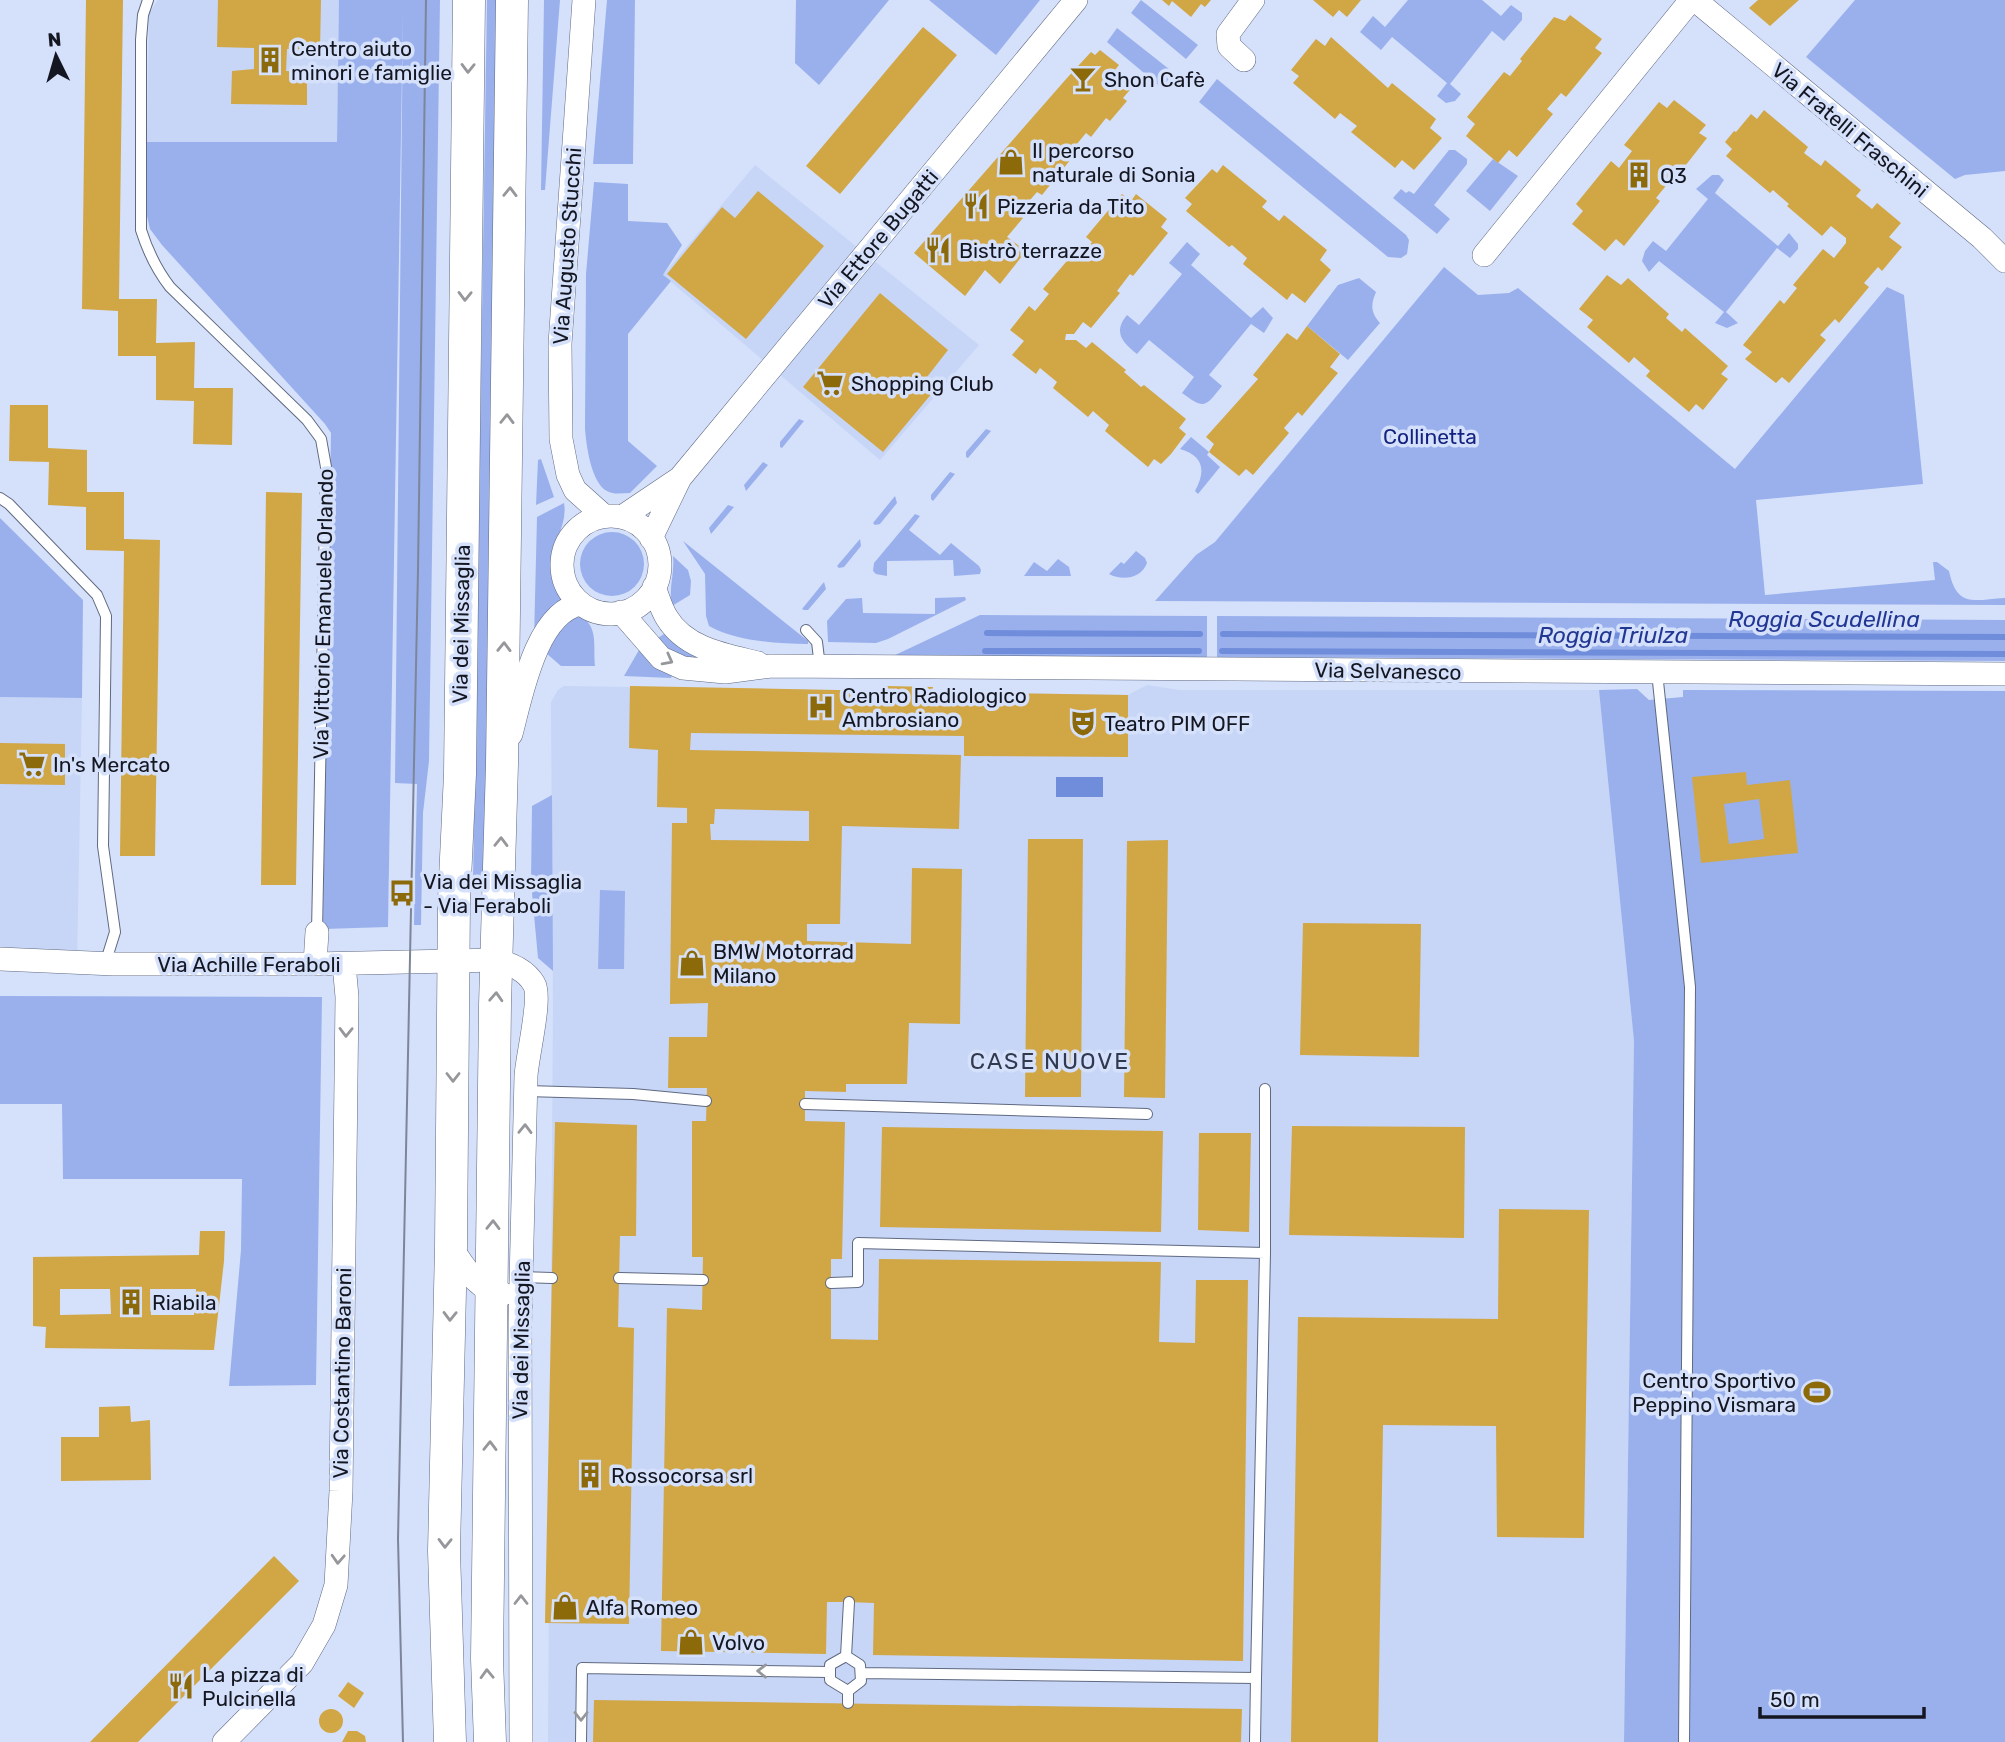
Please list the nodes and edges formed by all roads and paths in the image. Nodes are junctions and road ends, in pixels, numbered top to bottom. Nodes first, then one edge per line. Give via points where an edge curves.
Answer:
1 (148, 0) edge
2 (469, 0) edge
3 (512, 0) edge
4 (584, 0) edge
5 (1076, 0) edge
6 (1253, 0) edge
7 (1693, 0) edge
8 (1244, 60) dead end
9 (1484, 255) dead end
10 (2005, 261) edge
11 (680, 478) junction
12 (575, 490) junction
13 (0, 499) edge
14 (613, 517) junction
15 (573, 533) junction
16 (651, 538) junction
17 (654, 587) junction
18 (581, 604) junction
19 (621, 612) junction
20 (806, 630) dead end
21 (771, 666) junction
22 (820, 667) junction
23 (1657, 672) junction
24 (2005, 674) edge
25 (502, 764) junction
26 (317, 932) joint
27 (0, 959) edge
28 (454, 960) junction
29 (498, 960) junction
30 (105, 964) junction
31 (315, 964) junction
32 (344, 964) junction
33 (1265, 1089) dead end
34 (526, 1091) junction
35 (706, 1101) dead end
36 (805, 1104) dead end
37 (1147, 1114) dead end
38 (451, 1247) junction
39 (1265, 1253) junction
40 (552, 1278) dead end
41 (619, 1278) dead end
42 (703, 1280) dead end
43 (831, 1283) dead end
44 (511, 1288) junction
45 (849, 1602) dead end
46 (846, 1656) junction
47 (830, 1672) junction
48 (860, 1673) junction
49 (1256, 1678) junction
50 (224, 1742) edge
51 (450, 1742) edge
52 (490, 1742) edge
53 (521, 1742) edge
54 (581, 1742) edge
55 (1255, 1742) edge
56 (1684, 1742) edge

1 - 26 lane, Via Vittorio Emanuele Orlando via 141,40 141,230 148,251 170,287 321,439 326,467
2 -> 28 main road, Via dei Missaglia
25 -> 3 main road, Via dei Missaglia
4 - 12 street, Via Augusto Stucchi via 560,344 561,439
5 - 11 street, Via Ettore Bugatti
6 - 8 street via 1228,34 1229,46
7 - 9 street
7 - 10 street, Via Fratelli Fraschini
11 - 14 street, Via Ettore Bugatti
11 - 16 street, Via Ettore Bugatti
12 - 14 street
12 - 15 street, Via Augusto Stucchi
13 - 30 lane via 97,595 106,615 103,846 114,932
14 - 15 street via 587,522
14 - 16 street via 639,525
15 - 18 street, Via Augusto Stucchi via 562,555 562,573
16 - 17 street via 659,561
17 - 19 street via 638,605
17 - 21 street, Via Selvanesco via 666,617 684,638 711,651
18 - 19 street via 598,612
18 - 25 street via 561,613 536,651
19 -> 21 street, Via Selvanesco via 661,659 683,668 725,672
20 - 22 lane via 818,644
21 - 22 street, Via Selvanesco
22 - 23 street, Via Selvanesco
23 - 24 street, Via Selvanesco
23 - 56 lane via 1690,987
29 -> 25 main road, Via dei Missaglia
26 - 31 street, Via Vittorio Emanuele Orlando
27 - 30 street, Via Achille Feraboli
28 - 29 street, Via Achille Feraboli
28 - 32 street, Via Achille Feraboli
28 -> 38 main road, Via dei Missaglia
29 - 34 street, Via dei Missaglia via 521,969 537,992
44 -> 29 main road, Via dei Missaglia via 495,1004
30 - 31 street, Via Achille Feraboli
31 - 32 street, Via Achille Feraboli
32 -> 50 street, Via Costantino Baroni via 341,1491 336,1585 324,1625 302,1663
33 - 39 lane
34 - 35 lane
44 -> 34 street, Via dei Missaglia
36 - 37 lane
38 - 44 street, Via dei Missaglia via 473,1278
38 -> 51 main road, Via dei Missaglia via 444,1551
39 - 43 lane via 858,1243 858,1282
39 - 49 lane
40 - 44 lane
41 - 42 lane
52 -> 44 main road, Via dei Missaglia via 487,1658
53 -> 44 street, Via dei Missaglia
45 - 46 lane
46 - 47 lane via 830,1665
46 - 48 lane via 860,1665
47 - 48 lane via 830,1680 848,1697 861,1681
47 -> 54 lane via 582,1668
48 - 49 lane
49 - 55 lane

